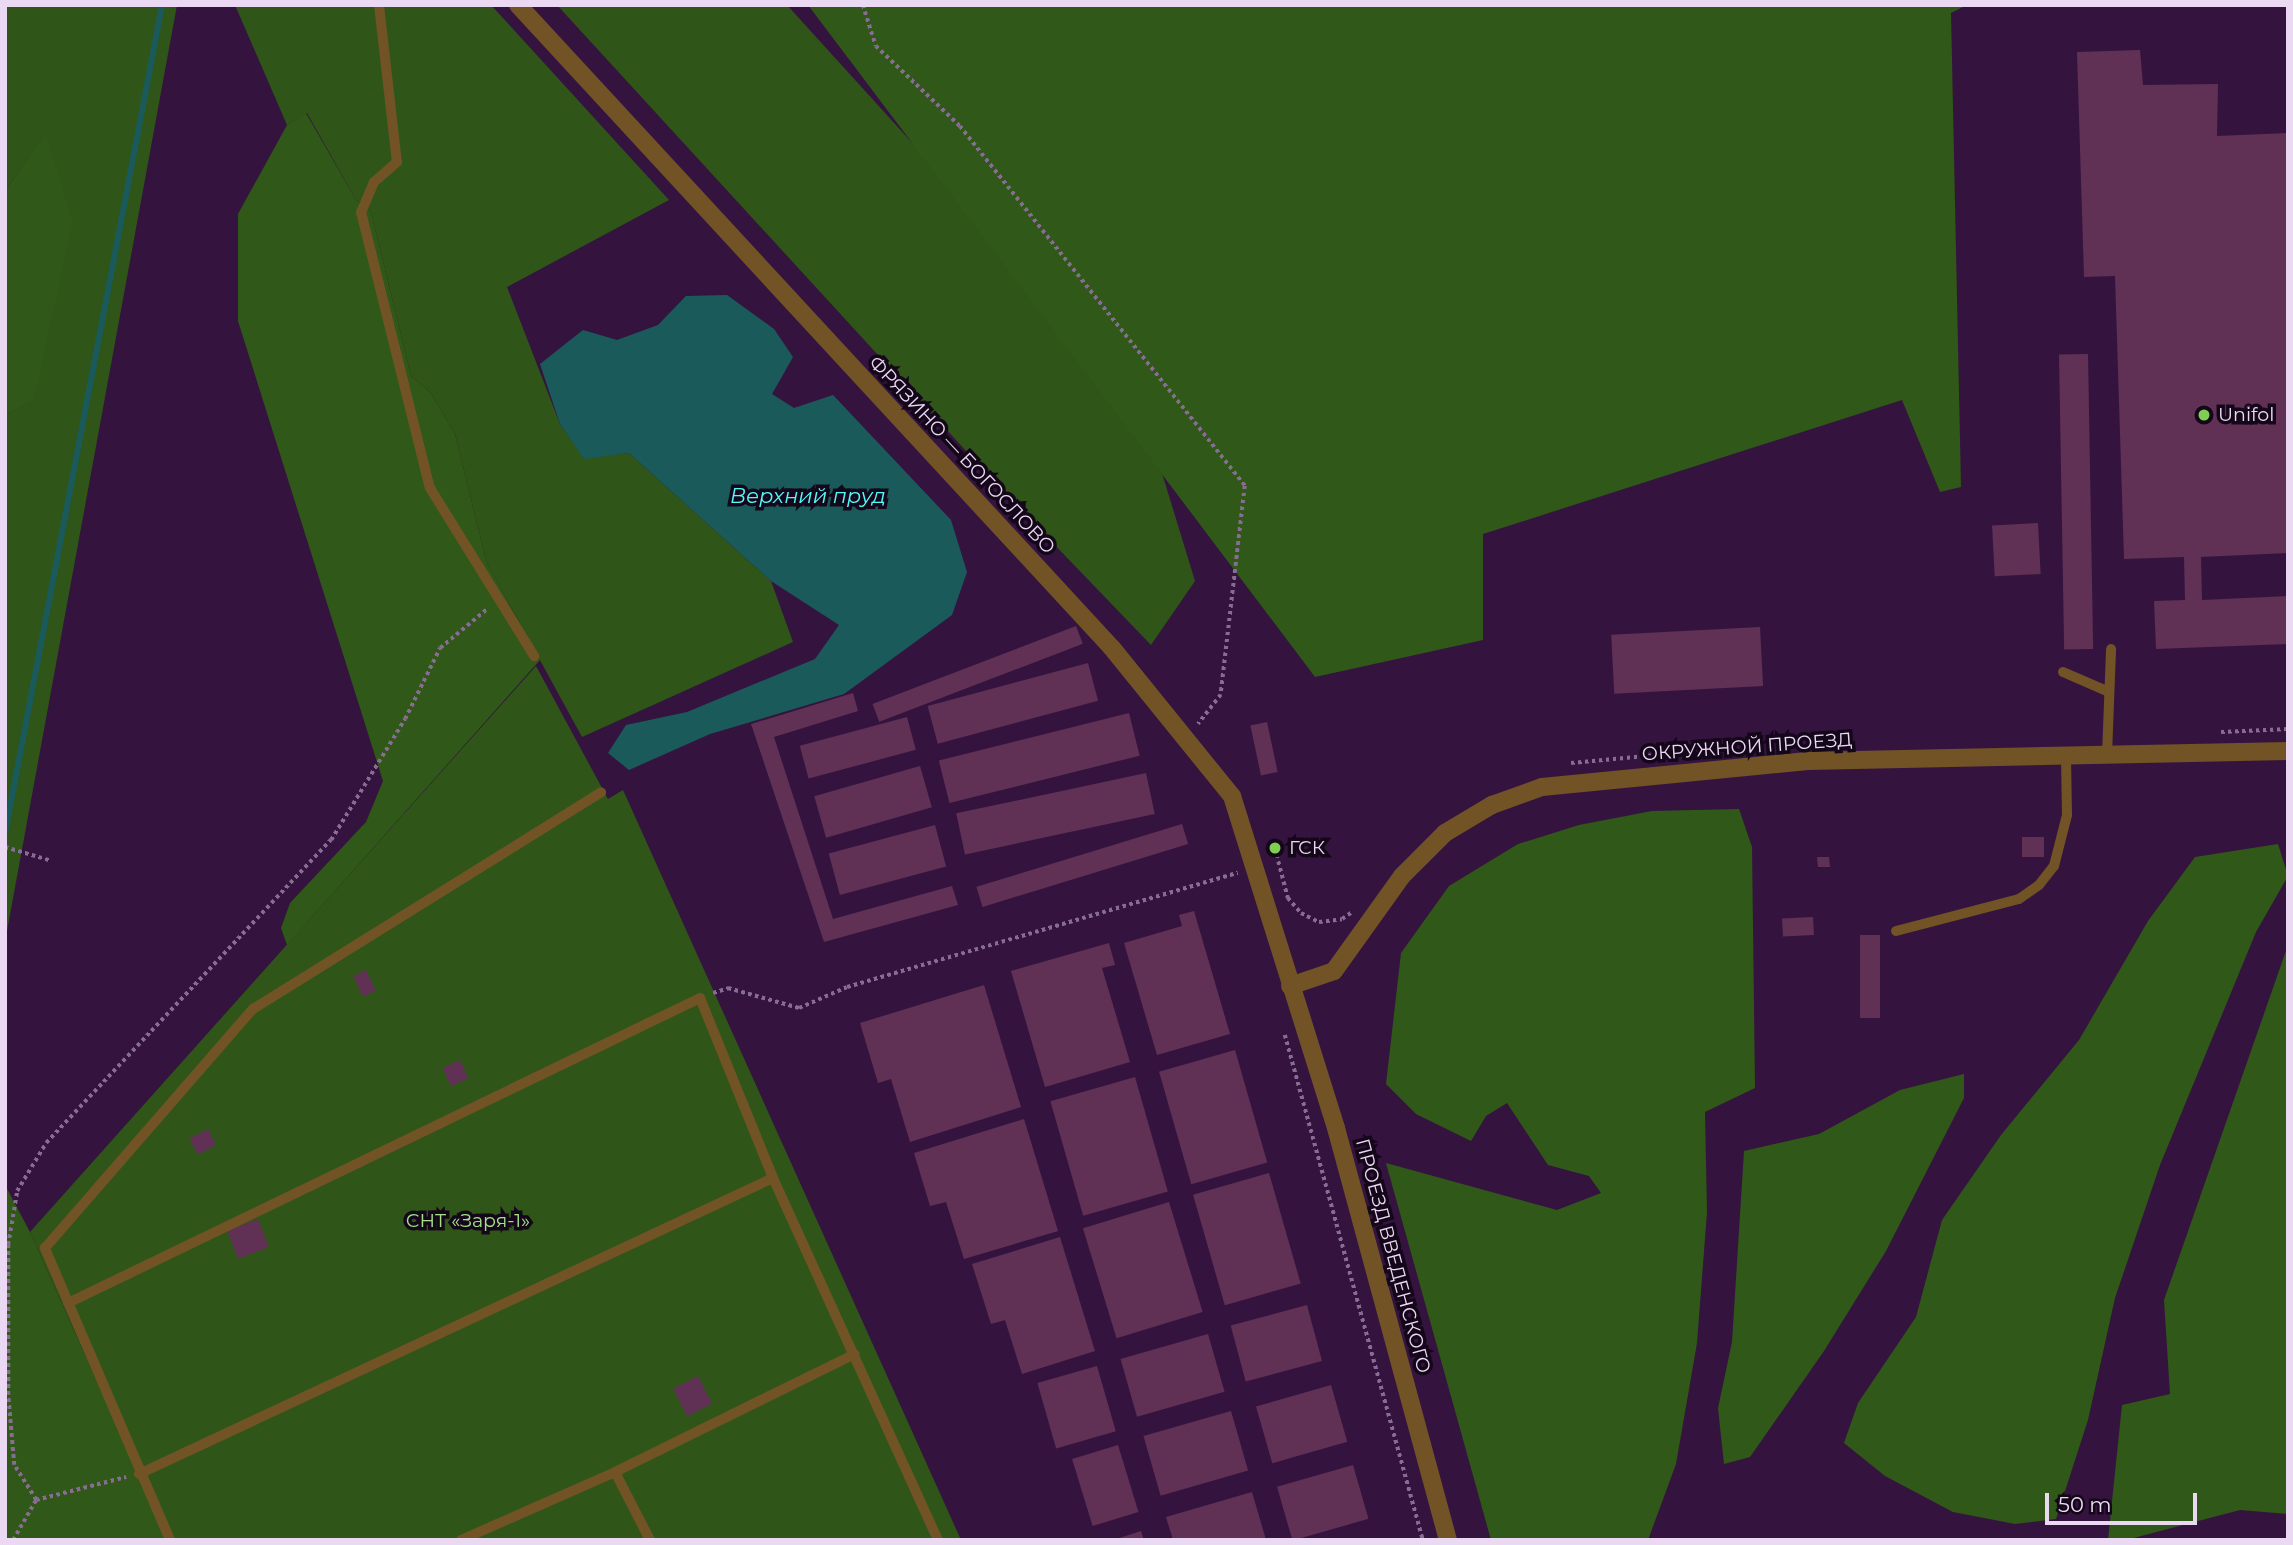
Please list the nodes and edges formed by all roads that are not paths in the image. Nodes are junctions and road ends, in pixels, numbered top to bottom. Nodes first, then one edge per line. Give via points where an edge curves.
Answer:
1 (379, 5) edge
2 (518, 5) edge
3 (2110, 649) dead end
4 (534, 656) dead end
5 (2063, 672) dead end
6 (2109, 692) junction
7 (2288, 751) edge
8 (2066, 755) junction
9 (2107, 755) junction
10 (601, 792) dead end
11 (1896, 931) dead end
12 (1290, 986) junction
13 (773, 1178) junction
14 (68, 1303) junction
15 (855, 1354) junction
16 (615, 1472) junction
17 (139, 1474) junction
18 (170, 1540) edge
19 (461, 1540) edge
20 (650, 1540) edge
21 (938, 1540) edge
22 (1448, 1540) edge

1 - 4 lane via 397,162 374,182 361,212 430,488
2 - 12 street, ФРЯЗИНО — БОГОСЛОВО via 1103,638 1188,737 1232,796
3 - 6 lane
5 - 6 lane
6 - 9 lane
7 - 9 street, ОКРУЖНОЙ ПРОЕЗД
8 - 9 street, ОКРУЖНОЙ ПРОЕЗД
8 - 11 lane via 2067,815 2054,866 2039,885 2020,899
8 - 12 street, ОКРУЖНОЙ ПРОЕЗД via 1808,761 1542,787 1492,805 1445,834 1402,876 1334,971
10 - 14 lane via 253,1009 45,1248
12 - 22 street, ПРОЕЗД ВВЕДЕНСКОГО via 1336,1128
13 - 14 lane via 700,998
13 - 15 lane
13 - 17 lane
14 - 17 lane
15 - 16 lane
15 - 21 lane
16 - 19 lane
16 - 20 lane
17 - 18 lane

